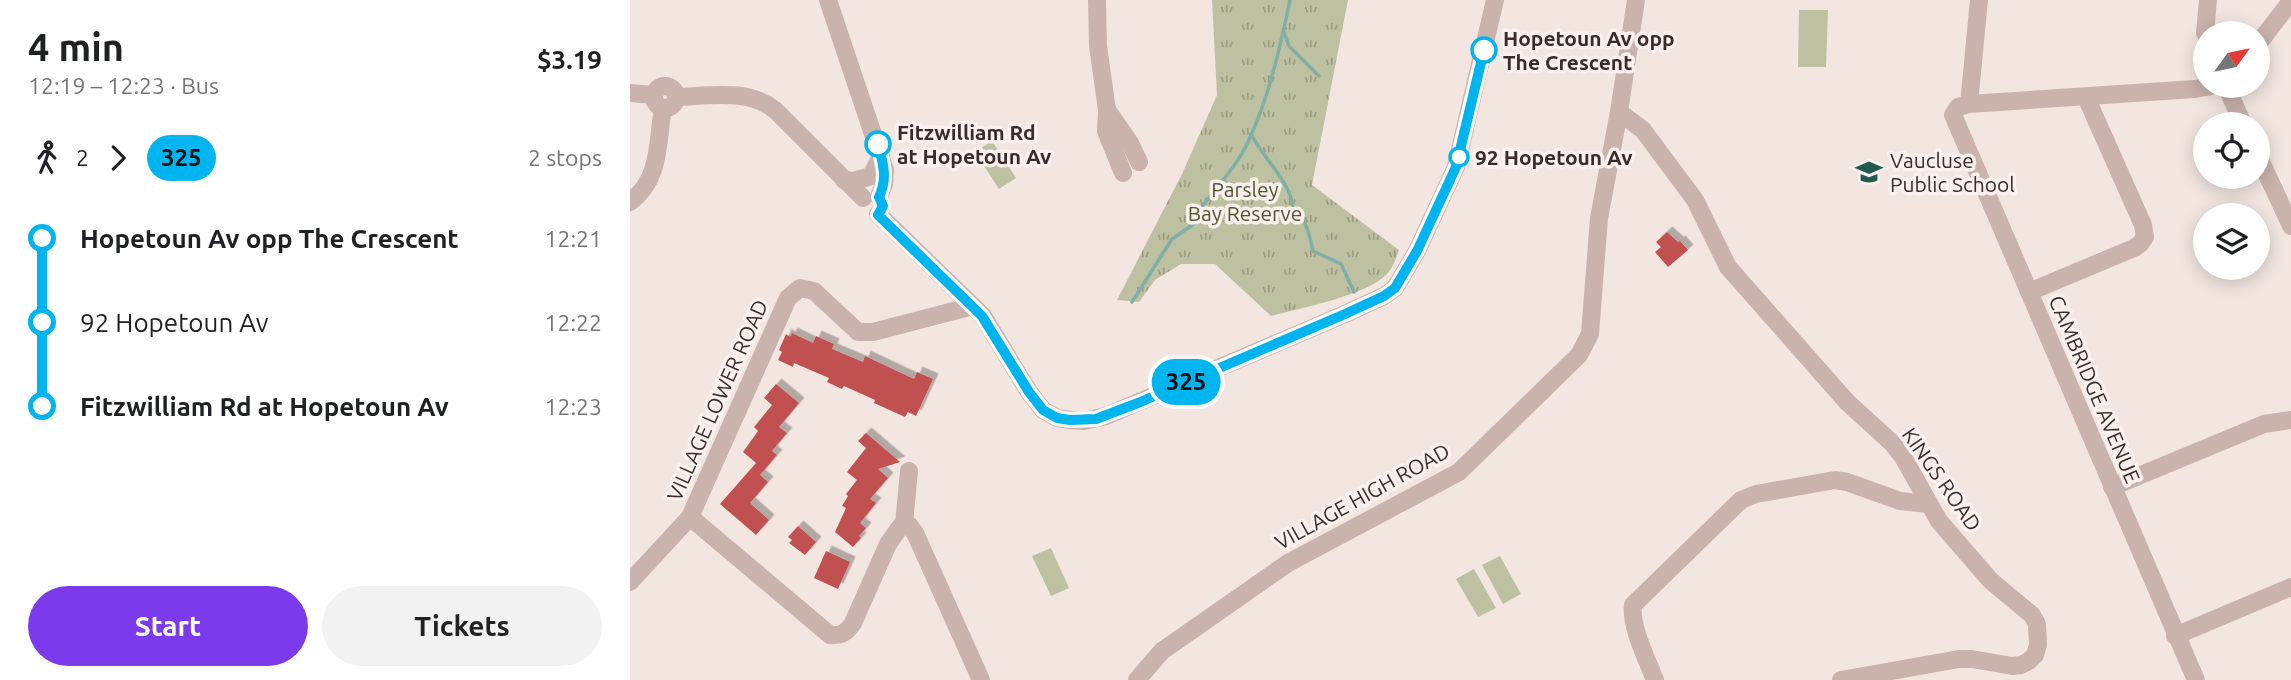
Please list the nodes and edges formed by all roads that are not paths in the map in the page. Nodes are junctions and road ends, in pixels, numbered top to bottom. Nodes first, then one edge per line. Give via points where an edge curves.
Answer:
1 (828, 0) edge
2 (1097, 0) edge
3 (1495, 0) edge
4 (1636, 0) edge
5 (1979, 0) edge
6 (2207, 0) edge
7 (2291, 1) edge
8 (2206, 21) edge
9 (2270, 28) edge
10 (2193, 89) edge
11 (630, 93) edge
12 (2086, 97) junction
13 (664, 100) junction
14 (1969, 104) junction
15 (1107, 110) junction
16 (1619, 112) junction
17 (881, 156) junction
18 (1139, 162) dead end
19 (1122, 173) dead end
20 (844, 180) junction
21 (2270, 181) edge
22 (630, 202) edge
23 (873, 203) junction
24 (2291, 226) edge
25 (2029, 292) junction
26 (973, 306) junction
27 (2291, 420) edge
28 (909, 471) dead end
29 (2112, 487) junction
30 (1928, 504) junction
31 (690, 517) junction
32 (904, 524) junction
33 (630, 582) edge
34 (2291, 587) edge
35 (2175, 636) junction
36 (981, 680) edge
37 (1137, 680) edge
38 (1655, 680) edge
39 (1841, 680) edge
40 (2196, 680) edge

1 - 17 street
2 - 15 street
3 - 26 street via 1456,167 1405,276 1390,293 1138,403 1084,421 1057,418 1043,410
4 - 16 street, VILLAGE HIGH ROAD
5 - 14 street
6 - 8 street
7 - 9 street
10 - 12 street
11 - 13 street
12 - 14 street
12 - 25 street via 2145,237 2134,248
13 - 20 street via 739,95 761,100
13 - 22 street via 652,176
14 - 25 street, CAMBRIDGE AVENUE via 1958,107 1954,115
15 - 18 street
15 - 19 street via 1106,131
16 - 30 street, KINGS ROAD via 1643,130 1695,200 1728,267 1847,402 1897,450
16 - 37 street, VILLAGE HIGH ROAD via 1599,218 1590,334 1579,355 1459,472 1288,563 1162,651
17 - 20 street via 872,176
17 - 23 street via 885,178
20 - 23 street
21 - 24 street
23 - 26 street
25 - 29 street, CAMBRIDGE AVENUE
26 - 31 street, VILLAGE LOWER ROAD via 858,332 814,291 793,291
27 - 29 street via 2264,424
28 - 32 street
29 - 35 street, CAMBRIDGE AVENUE
30 - 38 street via 1900,501 1835,480 1741,500 1633,605 1634,623
30 - 39 street, KINGS ROAD via 1991,582 2032,615 2039,635 2035,655 2021,665 1959,659
31 - 32 street via 821,630 839,636 853,623 888,544
31 - 33 street, VILLAGE LOWER ROAD
32 - 36 street via 915,533
34 - 35 street
35 - 40 street, CAMBRIDGE AVENUE

